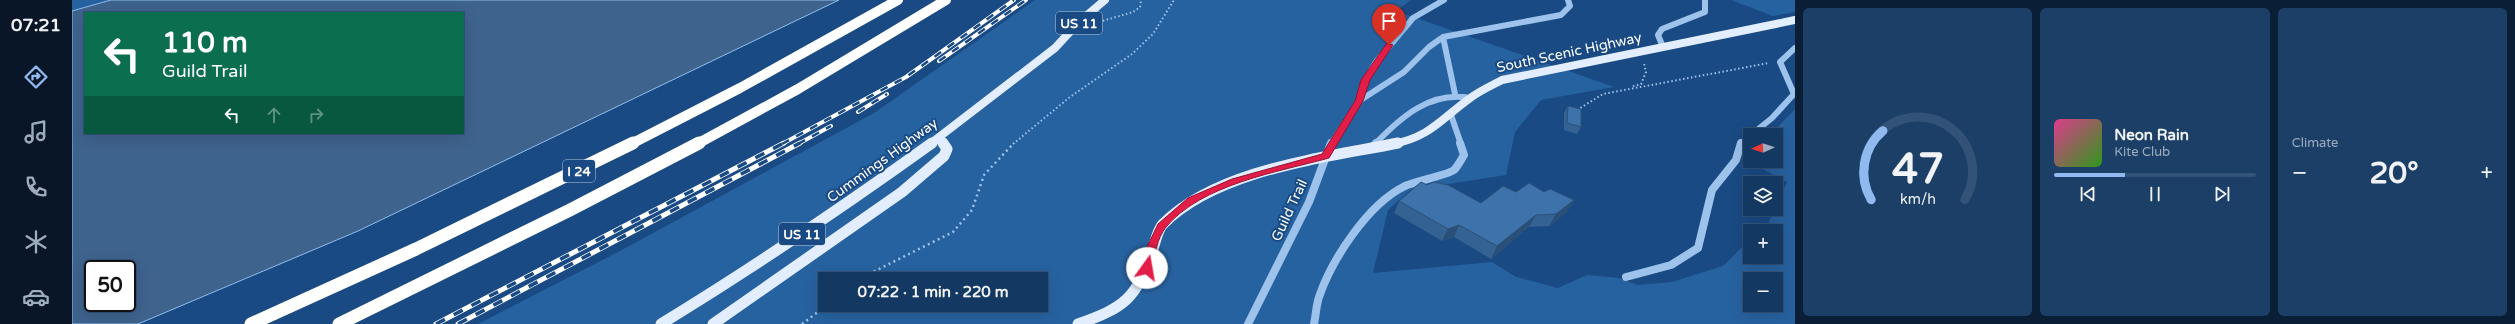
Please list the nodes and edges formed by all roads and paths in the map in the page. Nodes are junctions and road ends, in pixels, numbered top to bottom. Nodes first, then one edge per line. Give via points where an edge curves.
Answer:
1 (898, 0) edge
2 (946, 0) edge
3 (1105, 0) edge
4 (1140, 0) edge
5 (1174, 0) edge
6 (1444, 0) edge
7 (1568, 0) edge
8 (1705, 0) edge
9 (1795, 20) edge
10 (1080, 21) junction
11 (1443, 37) junction
12 (1663, 47) junction
13 (1795, 48) edge
14 (1632, 53) junction
15 (1780, 62) junction
16 (1624, 89) junction
17 (1455, 94) junction
18 (1470, 98) junction
19 (1359, 101) junction
20 (1571, 114) edge
21 (1451, 115) junction
22 (1760, 128) edge
23 (939, 138) junction
24 (1743, 142) edge
25 (1371, 149) junction
26 (1326, 156) junction
27 (873, 272) edge
28 (1626, 276) dead end
29 (818, 311) edge
30 (251, 324) edge
31 (339, 324) edge
32 (661, 324) edge
33 (713, 324) edge
34 (802, 324) edge
35 (1078, 324) edge
36 (1248, 324) edge
37 (1314, 324) edge

1 - 30 highway, I 24 via 812,50 556,182 365,274
2 - 31 highway, I 24 via 848,60 709,138 540,226
3 - 10 main road, Cummings Highway / US 11
4 - 10 path via 1140,7 1114,19 1095,23
5 - 27 path via 1153,34 1132,54 1070,97 1014,143 984,175 972,210 953,232
6 - 19 lane, Guild Trail via 1413,18 1396,36 1369,74
7 - 11 lane via 1570,6 1561,15
8 - 12 lane via 1705,12 1662,29 1658,34
9 - 12 main road, South Scenic Highway
10 - 23 main road, Cummings Highway / US 11 via 1055,48
11 - 17 lane
11 - 19 lane via 1404,72
12 - 14 main road, South Scenic Highway
13 - 15 lane
14 - 16 path via 1644,62 1646,72 1641,84
14 - 18 main road, South Scenic Highway via 1502,80
15 - 16 path
15 - 22 lane via 1794,94
16 - 20 path via 1603,94
17 - 18 lane
17 - 25 lane via 1427,102 1387,131
18 - 21 main road, South Scenic Highway
19 - 26 lane, Guild Trail
21 - 25 main road, South Scenic Highway via 1429,132 1410,141
21 - 37 lane via 1464,155 1453,171 1432,175 1407,185 1378,204 1342,253 1320,294
23 - 32 main road, Cummings Highway / US 11 via 850,202
23 - 33 main road via 947,149 944,156 902,192
24 - 28 lane via 1739,145 1736,160 1712,190 1698,248 1671,265
25 - 26 main road, South Scenic Highway
26 - 35 main road, South Scenic Highway via 1235,181 1191,201 1161,226 1138,288 1126,300 1100,316
26 - 36 lane, Guild Trail via 1309,202
29 - 34 path

